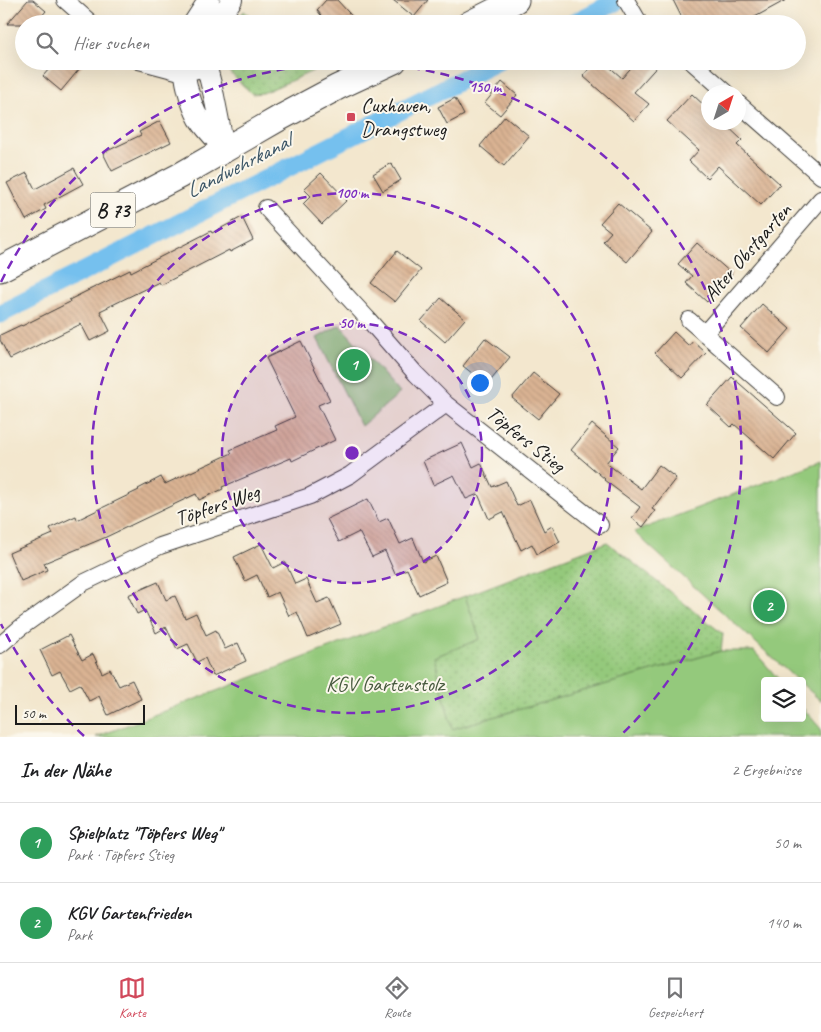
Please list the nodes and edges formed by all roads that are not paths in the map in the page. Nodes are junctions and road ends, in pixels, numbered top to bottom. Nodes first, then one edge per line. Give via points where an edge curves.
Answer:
1 (65, 0) edge
2 (209, 0) edge
3 (232, 0) edge
4 (516, 0) edge
5 (82, 15) edge
6 (200, 15) edge
7 (221, 15) edge
8 (487, 15) edge
9 (185, 70) edge
10 (208, 70) edge
11 (375, 70) edge
12 (701, 70) edge
13 (718, 85) edge
14 (746, 110) edge
15 (225, 149) junction
16 (821, 176) edge
17 (821, 199) edge
18 (266, 208) dead end
19 (0, 269) edge
20 (689, 320) dead end
21 (705, 333) junction
22 (777, 397) dead end
23 (446, 404) junction
24 (600, 525) dead end
25 (0, 645) edge

1 - 5 street
2 - 6 street
3 - 7 street
4 - 8 main road
9 - 15 street via 193,106 200,120
10 - 15 street
11 - 15 main road, B 73
12 - 13 street
14 - 16 street
15 - 19 main road, B 73
17 - 21 street, Alter Obstgarten
18 - 23 street, Töpfers Stieg
20 - 21 street, Alter Obstgarten
21 - 22 street, Alter Obstgarten
23 - 24 street, Töpfers Stieg
23 - 25 street, Töpfers Weg via 350,476 310,496 160,546 83,583

